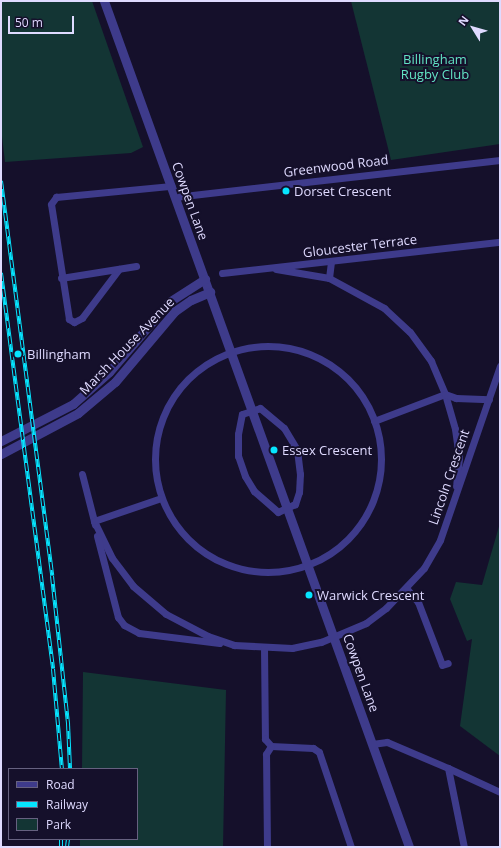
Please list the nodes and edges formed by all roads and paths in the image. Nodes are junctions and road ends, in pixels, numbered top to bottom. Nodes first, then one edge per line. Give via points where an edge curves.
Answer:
1 (104, 1) edge
2 (500, 160) edge
3 (171, 186) junction
4 (175, 197) junction
5 (500, 242) edge
6 (331, 262) junction
7 (136, 266) dead end
8 (119, 269) junction
9 (276, 269) junction
10 (222, 274) dead end
11 (61, 278) junction
12 (329, 278) junction
13 (205, 279) junction
14 (210, 292) junction
15 (230, 351) junction
16 (500, 366) edge
17 (445, 394) junction
18 (489, 399) junction
19 (252, 410) junction
20 (374, 421) junction
21 (2, 441) edge
22 (3, 453) edge
23 (82, 474) dead end
24 (455, 496) junction
25 (161, 498) junction
26 (288, 509) junction
27 (94, 521) junction
28 (308, 564) junction
29 (407, 589) junction
30 (334, 637) junction
31 (234, 645) junction
32 (264, 648) junction
33 (448, 663) dead end
34 (372, 744) junction
35 (271, 746) junction
36 (448, 768) junction
37 (500, 792) edge
38 (267, 847) edge
39 (351, 847) edge
40 (409, 847) edge
41 (464, 847) edge

1 - 3 street, Cowpen Lane
2 - 4 street, Greenwood Road
3 - 4 street, Cowpen Lane
3 - 11 street via 56,197 51,204
4 - 13 street, Cowpen Lane
5 - 6 street, Gloucester Terrace
6 - 9 street, Gloucester Terrace
6 - 12 street
7 - 8 street
8 - 11 street
8 - 11 street via 78,321 69,318
9 - 10 street, Gloucester Terrace
9 - 12 street
12 - 17 street via 384,308 410,332 431,361
13 - 14 street, Cowpen Lane
13 - 21 street, Marsh House Avenue via 169,302 95,386 54,415
14 - 15 street, Cowpen Lane
14 - 22 street, Marsh House Avenue via 191,300 175,311 102,394 78,413
15 - 19 street, Cowpen Lane
15 - 20 street via 264,346 289,348 315,356 335,367 356,387
15 - 25 street via 206,362 194,372 178,390 163,416 157,433 155,466
16 - 18 street, Lincoln Crescent
17 - 18 street via 456,398
17 - 20 street
17 - 24 street via 455,429 459,458
18 - 24 street, Lincoln Crescent
19 - 26 street, Cowpen Lane
19 - 26 street via 260,408 272,416 284,428 297,450 299,492 295,504
19 - 26 street via 242,414 238,434 238,456 245,476 264,502 278,512
20 - 28 street via 380,440 382,463 371,510 358,530 344,543 320,560
23 - 27 street
24 - 29 street, Lincoln Crescent via 440,540 424,568
25 - 27 street
25 - 28 street via 183,533 210,556 225,563 272,573
26 - 28 street, Cowpen Lane
27 - 31 street via 121,572 150,602 189,628
27 - 31 street via 118,617 124,625 139,633
28 - 30 street, Cowpen Lane
29 - 30 street, Lincoln Crescent via 366,623
29 - 33 street via 418,602 442,665
30 - 32 street via 292,648
30 - 34 street, Cowpen Lane
31 - 32 street
32 - 35 street via 265,738
34 - 36 street via 387,742
34 - 40 street, Cowpen Lane
35 - 38 street via 266,754
35 - 39 street via 312,748 319,752
36 - 37 street
36 - 41 street

